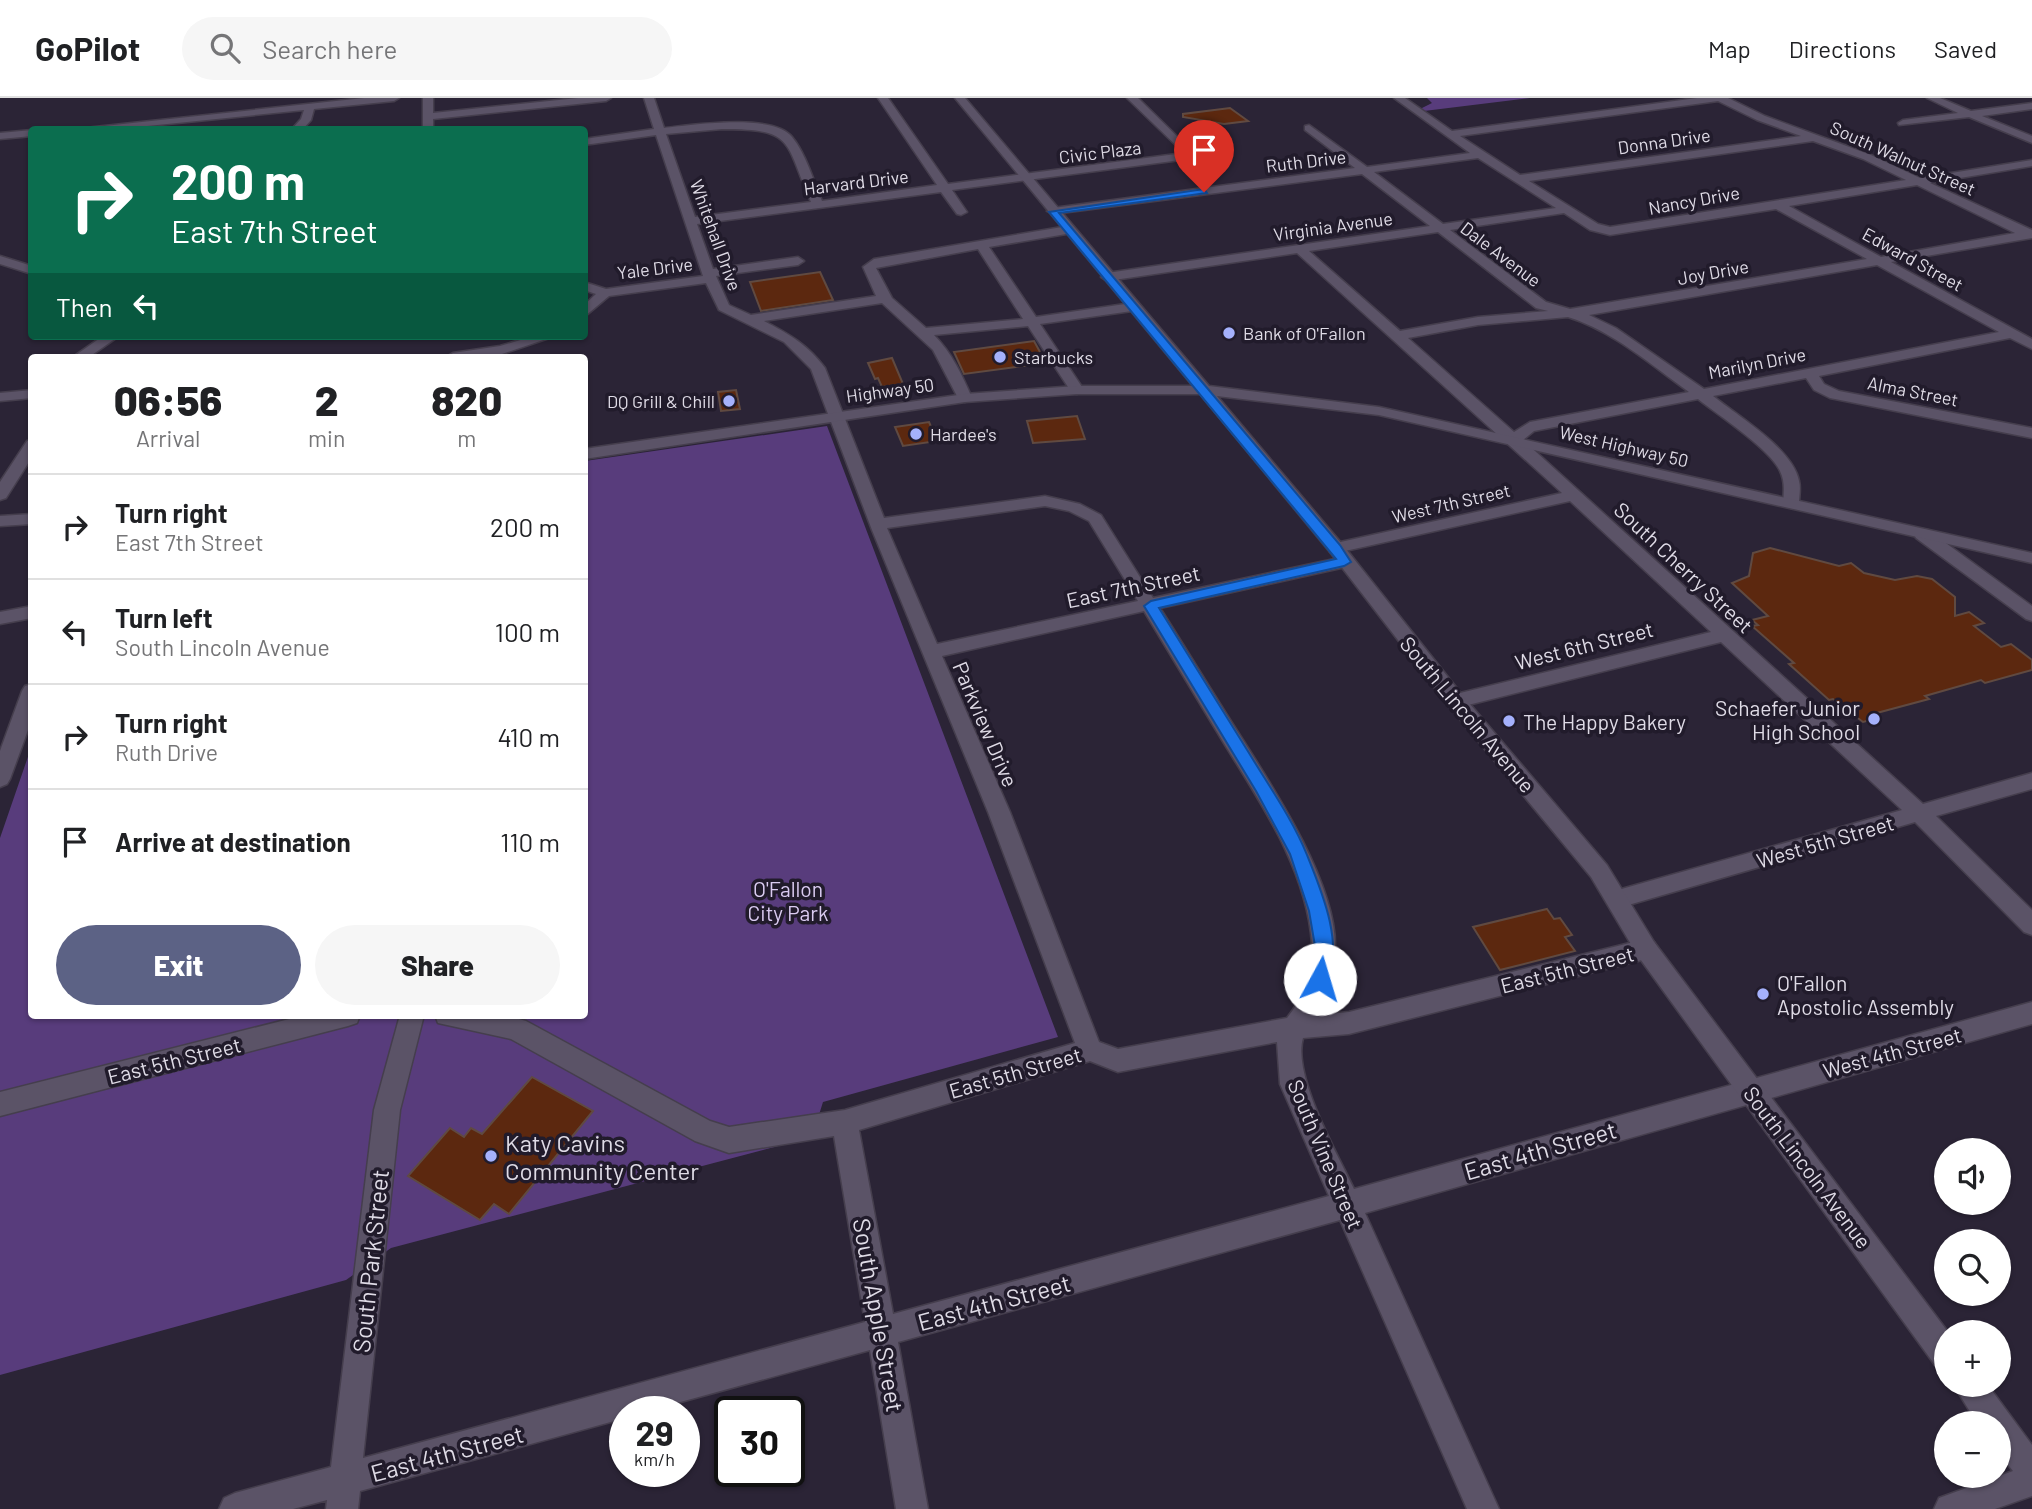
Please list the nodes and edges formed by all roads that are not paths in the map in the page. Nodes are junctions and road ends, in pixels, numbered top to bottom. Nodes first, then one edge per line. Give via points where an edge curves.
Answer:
1 (394, 98) edge
2 (428, 98) edge
3 (606, 98) edge
4 (649, 98) edge
5 (883, 98) edge
6 (960, 98) edge
7 (1399, 98) edge
8 (1720, 98) edge
9 (1932, 98) edge
10 (1136, 101) edge
11 (539, 102) edge
12 (310, 106) junction
13 (2032, 106) edge
14 (1969, 114) junction
15 (428, 117) junction
16 (1903, 123) dead end
17 (124, 126) edge
18 (300, 126) edge
19 (428, 126) edge
20 (1309, 128) dead end
21 (28, 133) edge
22 (660, 134) junction
23 (1450, 134) junction
24 (0, 136) edge
25 (1815, 138) junction
26 (2032, 140) edge
27 (588, 142) edge
28 (1480, 155) junction
29 (2032, 163) edge
30 (1366, 170) junction
31 (1026, 178) junction
32 (1518, 179) junction
33 (1920, 183) junction
34 (944, 188) junction
35 (818, 204) junction
36 (1776, 204) junction
37 (1564, 210) junction
38 (961, 212) dead end
39 (1053, 212) junction
40 (692, 221) junction
41 (1438, 229) junction
42 (1068, 230) junction
43 (2030, 235) edge
44 (982, 246) junction
45 (1300, 249) junction
46 (0, 260) edge
47 (1878, 260) junction
48 (798, 261) dead end
49 (28, 269) edge
50 (709, 276) junction
51 (1107, 277) junction
52 (588, 287) edge
53 (605, 293) junction
54 (883, 299) junction
55 (1132, 307) junction
56 (588, 309) edge
57 (1568, 313) junction
58 (747, 320) junction
59 (1034, 322) junction
60 (924, 332) junction
61 (2012, 334) junction
62 (1398, 336) junction
63 (106, 340) edge
64 (535, 340) edge
65 (2032, 345) edge
66 (85, 354) edge
67 (474, 354) edge
68 (1176, 359) junction
69 (1810, 373) junction
70 (1150, 389) junction
71 (1077, 390) junction
72 (1203, 390) junction
73 (28, 394) edge
74 (1701, 394) junction
75 (0, 397) edge
76 (965, 398) junction
77 (837, 417) junction
78 (1229, 421) junction
79 (2027, 434) edge
80 (1515, 441) junction
81 (28, 450) edge
82 (588, 453) edge
83 (0, 495) edge
84 (1574, 495) junction
85 (1791, 503) junction
86 (28, 519) edge
87 (0, 522) edge
88 (877, 524) junction
89 (1922, 534) junction
90 (1340, 555) junction
91 (2032, 558) edge
92 (1151, 606) junction
93 (28, 613) edge
94 (2032, 615) edge
95 (0, 618) edge
96 (1723, 635) junction
97 (931, 652) junction
98 (1456, 701) junction
99 (28, 702) edge
100 (0, 779) edge
101 (2032, 781) edge
102 (1920, 814) junction
103 (1618, 900) junction
104 (2032, 925) edge
105 (1646, 949) junction
106 (2032, 1013) edge
107 (332, 1019) edge
108 (411, 1019) edge
109 (479, 1019) edge
110 (1294, 1028) junction
111 (1090, 1050) junction
112 (1751, 1090) junction
113 (0, 1104) edge
114 (845, 1122) junction
115 (1346, 1205) junction
116 (882, 1333) junction
117 (1934, 1338) edge
118 (2011, 1442) edge
119 (2032, 1471) edge
120 (2032, 1480) edge
121 (344, 1495) edge
122 (235, 1509) edge
123 (912, 1509) edge
124 (1483, 1509) edge
125 (1950, 1509) edge

1 - 12 street
2 - 15 street
3 - 11 street
4 - 22 street, Whitehall Drive
5 - 34 street
6 - 31 street, South Lincoln Avenue
7 - 23 street, Nancy Drive
8 - 23 street
8 - 25 street, South Walnut Street
9 - 14 street
10 - 31 street, Civic Plaza via 1189,151 1188,156
11 - 15 street
12 - 17 street
12 - 18 street
13 - 14 street
14 - 16 street
14 - 26 street
15 - 19 street
20 - 30 street, Dale Avenue
21 - 24 street
22 - 27 street
22 - 35 street via 751,125 774,130 787,138
22 - 40 street, Whitehall Drive
23 - 28 street, Nancy Drive
25 - 32 street, Donna Drive
25 - 33 street, South Walnut Street
28 - 30 street, Ruth Drive
28 - 32 street, Nancy Drive
29 - 33 street, Nancy Drive
30 - 39 street, Ruth Drive
30 - 41 street, Dale Avenue
31 - 34 street, Harvard Drive
31 - 39 street, South Lincoln Avenue
32 - 37 street, Nancy Drive
33 - 36 street, Nancy Drive
33 - 43 street, South Walnut Street
34 - 35 street, Harvard Drive
34 - 38 street
35 - 40 street, Harvard Drive
36 - 37 street, Nancy Drive via 1610,230 1594,227
36 - 47 street, Edward Street
37 - 41 street, Virginia Avenue
39 - 42 street, South Lincoln Avenue
40 - 50 street, Whitehall Drive
41 - 45 street, Virginia Avenue
41 - 57 street, Dale Avenue via 1541,305
42 - 44 street
42 - 51 street, South Lincoln Avenue
43 - 47 street, Joy Drive
44 - 54 street via 878,262 869,267
44 - 59 street
45 - 51 street, Virginia Avenue
45 - 62 street, South Cherry Street
46 - 49 street
47 - 57 street, Joy Drive
47 - 61 street, Edward Street
48 - 50 street, Yale Drive
50 - 53 street, Yale Drive
50 - 58 street, Whitehall Drive via 724,307
51 - 55 street, South Lincoln Avenue
52 - 53 street
53 - 56 street
54 - 58 street
54 - 60 street
55 - 59 street
55 - 68 street, South Lincoln Avenue
57 - 62 street, Joy Drive via 1478,321
57 - 74 street, Dale Avenue via 1611,331
58 - 77 street, Whitehall Drive via 789,339 805,352 818,368
59 - 60 street
59 - 71 street
60 - 76 street via 950,363
61 - 65 street, Edward Street
61 - 69 street, Marilyn Drive
62 - 80 street, South Cherry Street
63 - 66 street
64 - 67 street
68 - 70 street via 1171,377
68 - 72 street, South Lincoln Avenue
69 - 74 street, Marilyn Drive
69 - 79 street, Alma Street via 1819,387 1835,395
70 - 71 street, Highway 50
70 - 72 street, Highway 50
70 - 78 street via 1190,399
71 - 76 street, Highway 50
72 - 78 street, South Lincoln Avenue
72 - 80 street, West Highway 50 via 1329,403
73 - 75 street
74 - 80 street, Marilyn Drive via 1530,427
74 - 85 street, Dale Avenue via 1775,453 1787,468
76 - 77 street, Highway 50
77 - 82 street, Highway 50
77 - 88 street, Parkview Drive
78 - 90 street, South Lincoln Avenue
80 - 84 street, South Cherry Street
80 - 85 street, West Highway 50
81 - 83 street
84 - 90 street, West 7th Street
84 - 96 street, South Cherry Street
85 - 89 street, West Highway 50
86 - 87 street
88 - 92 street, South Vine Street via 1045,501 1074,507 1095,518
88 - 97 street, Parkview Drive
89 - 91 street, West Highway 50
89 - 94 street
90 - 92 street, East 7th Street
90 - 98 street, South Lincoln Avenue
92 - 97 street, East 7th Street
92 - 110 street, South Vine Street via 1276,811 1308,881 1324,946 1320,979 1308,1010
93 - 95 street
96 - 98 street, West 6th Street
96 - 102 street, South Cherry Street
97 - 111 street, Parkview Drive via 999,812
98 - 103 street, South Lincoln Avenue via 1599,871
99 - 100 street
101 - 102 street, West 5th Street
102 - 103 street, West 5th Street
102 - 104 street, South Cherry Street
103 - 105 street, South Lincoln Avenue
105 - 110 street, East 5th Street via 1349,1023
105 - 112 street, South Lincoln Avenue
106 - 112 street, West 4th Street
107 - 113 street, East 5th Street
108 - 121 street, South Park Street via 387,1110
109 - 114 street, East 5th Street via 517,1029 704,1132 729,1140
110 - 111 street, East 5th Street via 1118,1061
110 - 115 street, South Vine Street via 1288,1047 1293,1084
111 - 114 street, East 5th Street
112 - 115 street, East 4th Street
112 - 117 street, South Lincoln Avenue
114 - 116 street, South Apple Street
115 - 116 street, East 4th Street
115 - 124 street, South Vine Street
116 - 121 street, East 4th Street
116 - 123 street, South Apple Street
118 - 119 street
120 - 125 street
121 - 122 street, East 4th Street

